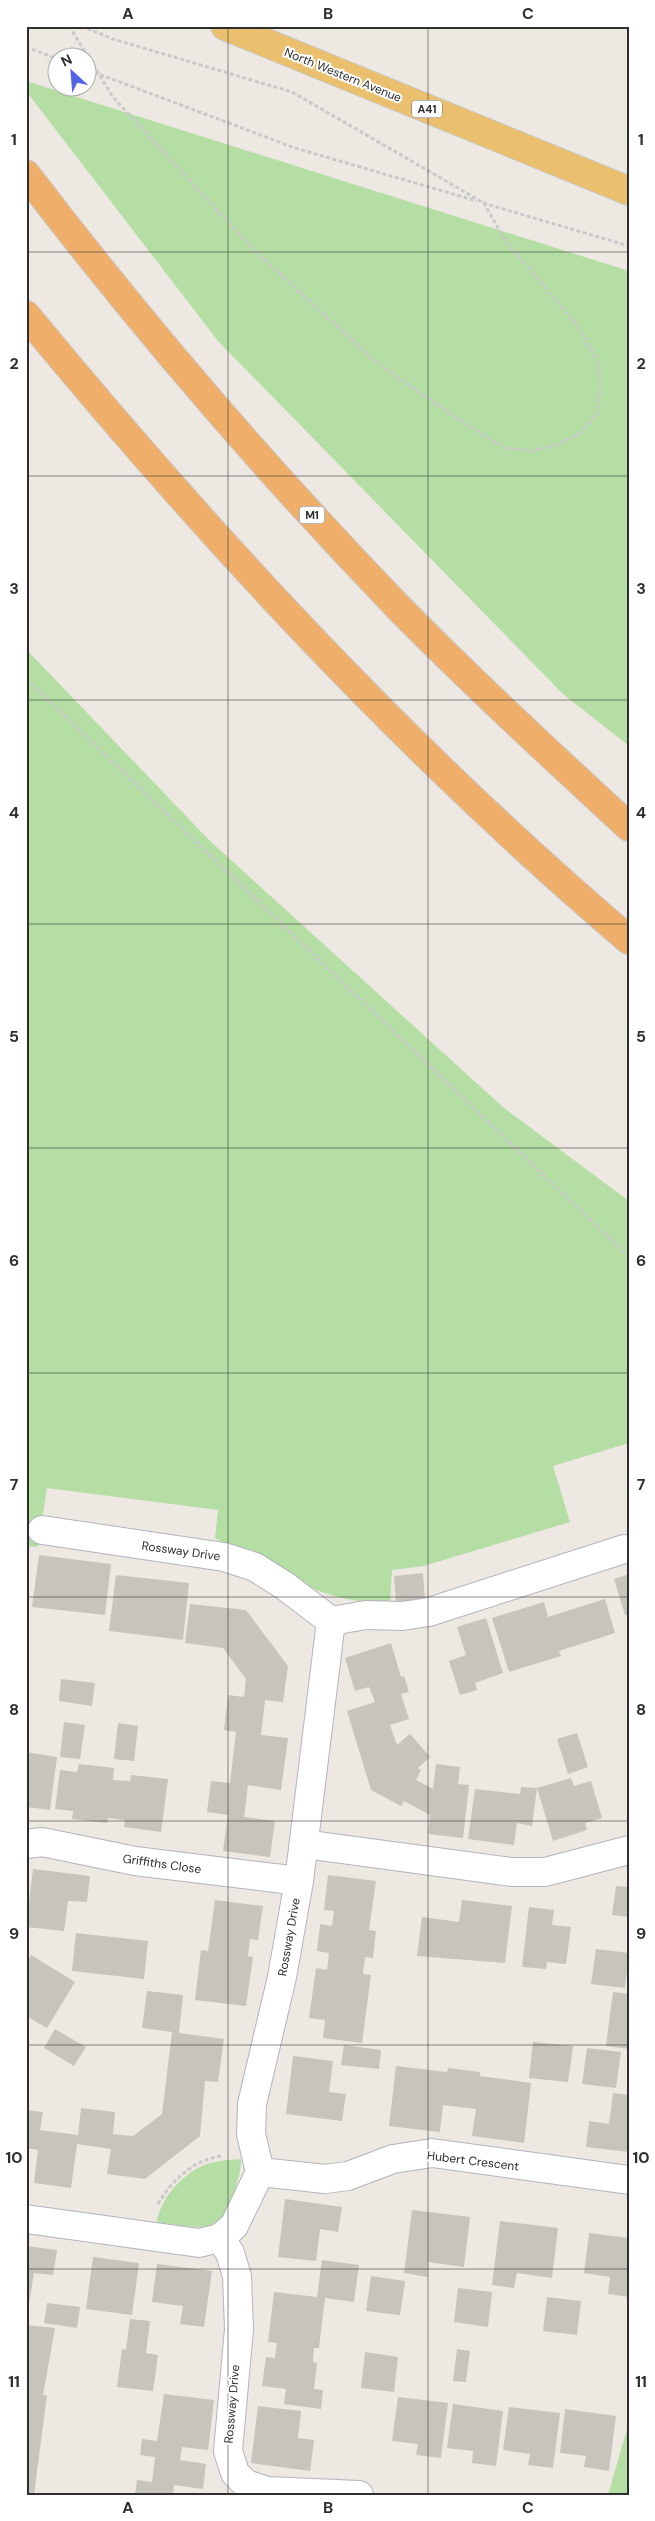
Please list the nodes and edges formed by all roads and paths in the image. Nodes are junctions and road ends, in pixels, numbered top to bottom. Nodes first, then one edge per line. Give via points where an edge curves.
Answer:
1 (69, 26) edge
2 (81, 26) edge
3 (225, 26) edge
4 (26, 47) edge
5 (48, 55) edge
6 (98, 74) edge
7 (26, 174) edge
8 (629, 191) edge
9 (484, 203) junction
10 (629, 246) edge
11 (26, 315) edge
12 (26, 679) edge
13 (629, 827) edge
14 (629, 940) edge
15 (629, 1257) edge
16 (42, 1530) dead end
17 (624, 1549) dead end
18 (331, 1621) junction
19 (26, 1844) edge
20 (304, 1844) junction
21 (629, 1850) edge
22 (299, 1881) junction
23 (258, 2162) junction
24 (629, 2180) edge
25 (26, 2219) edge
26 (140, 2234) junction
27 (220, 2238) junction
28 (359, 2495) edge

1 - 9 path via 113,97 153,141 254,250 376,362 505,448 532,451 578,435 596,415 599,364 578,326 506,242
2 - 9 path via 113,39 292,92
3 - 8 highway, North Western Avenue / A41
4 - 5 path
6 - 9 path, bridge via 295,148
7 - 13 highway, M1 via 168,352 286,488 400,608 536,742
9 - 10 path
11 - 14 highway via 216,537 339,666 476,803
12 - 15 path
16 - 18 street, Rossway Drive via 224,1557 255,1567
17 - 18 street via 429,1612 402,1616 366,1615
18 - 20 street, Rossway Drive
19 - 22 street, Griffiths Close via 42,1842 135,1860
20 - 21 street via 511,1872 545,1872
20 - 22 street, Rossway Drive
22 - 23 street, Rossway Drive via 282,1977 252,2104 251,2134
23 - 24 street, Hubert Crescent via 325,2179 348,2176 393,2159 432,2154
23 - 26 path via 217,2156 184,2172 167,2187
23 - 27 street via 234,2226
25 - 26 street
26 - 27 street via 199,2243
27 - 28 street, Rossway Drive via 230,2253 237,2276 239,2329 228,2451 235,2473 246,2484 267,2491

